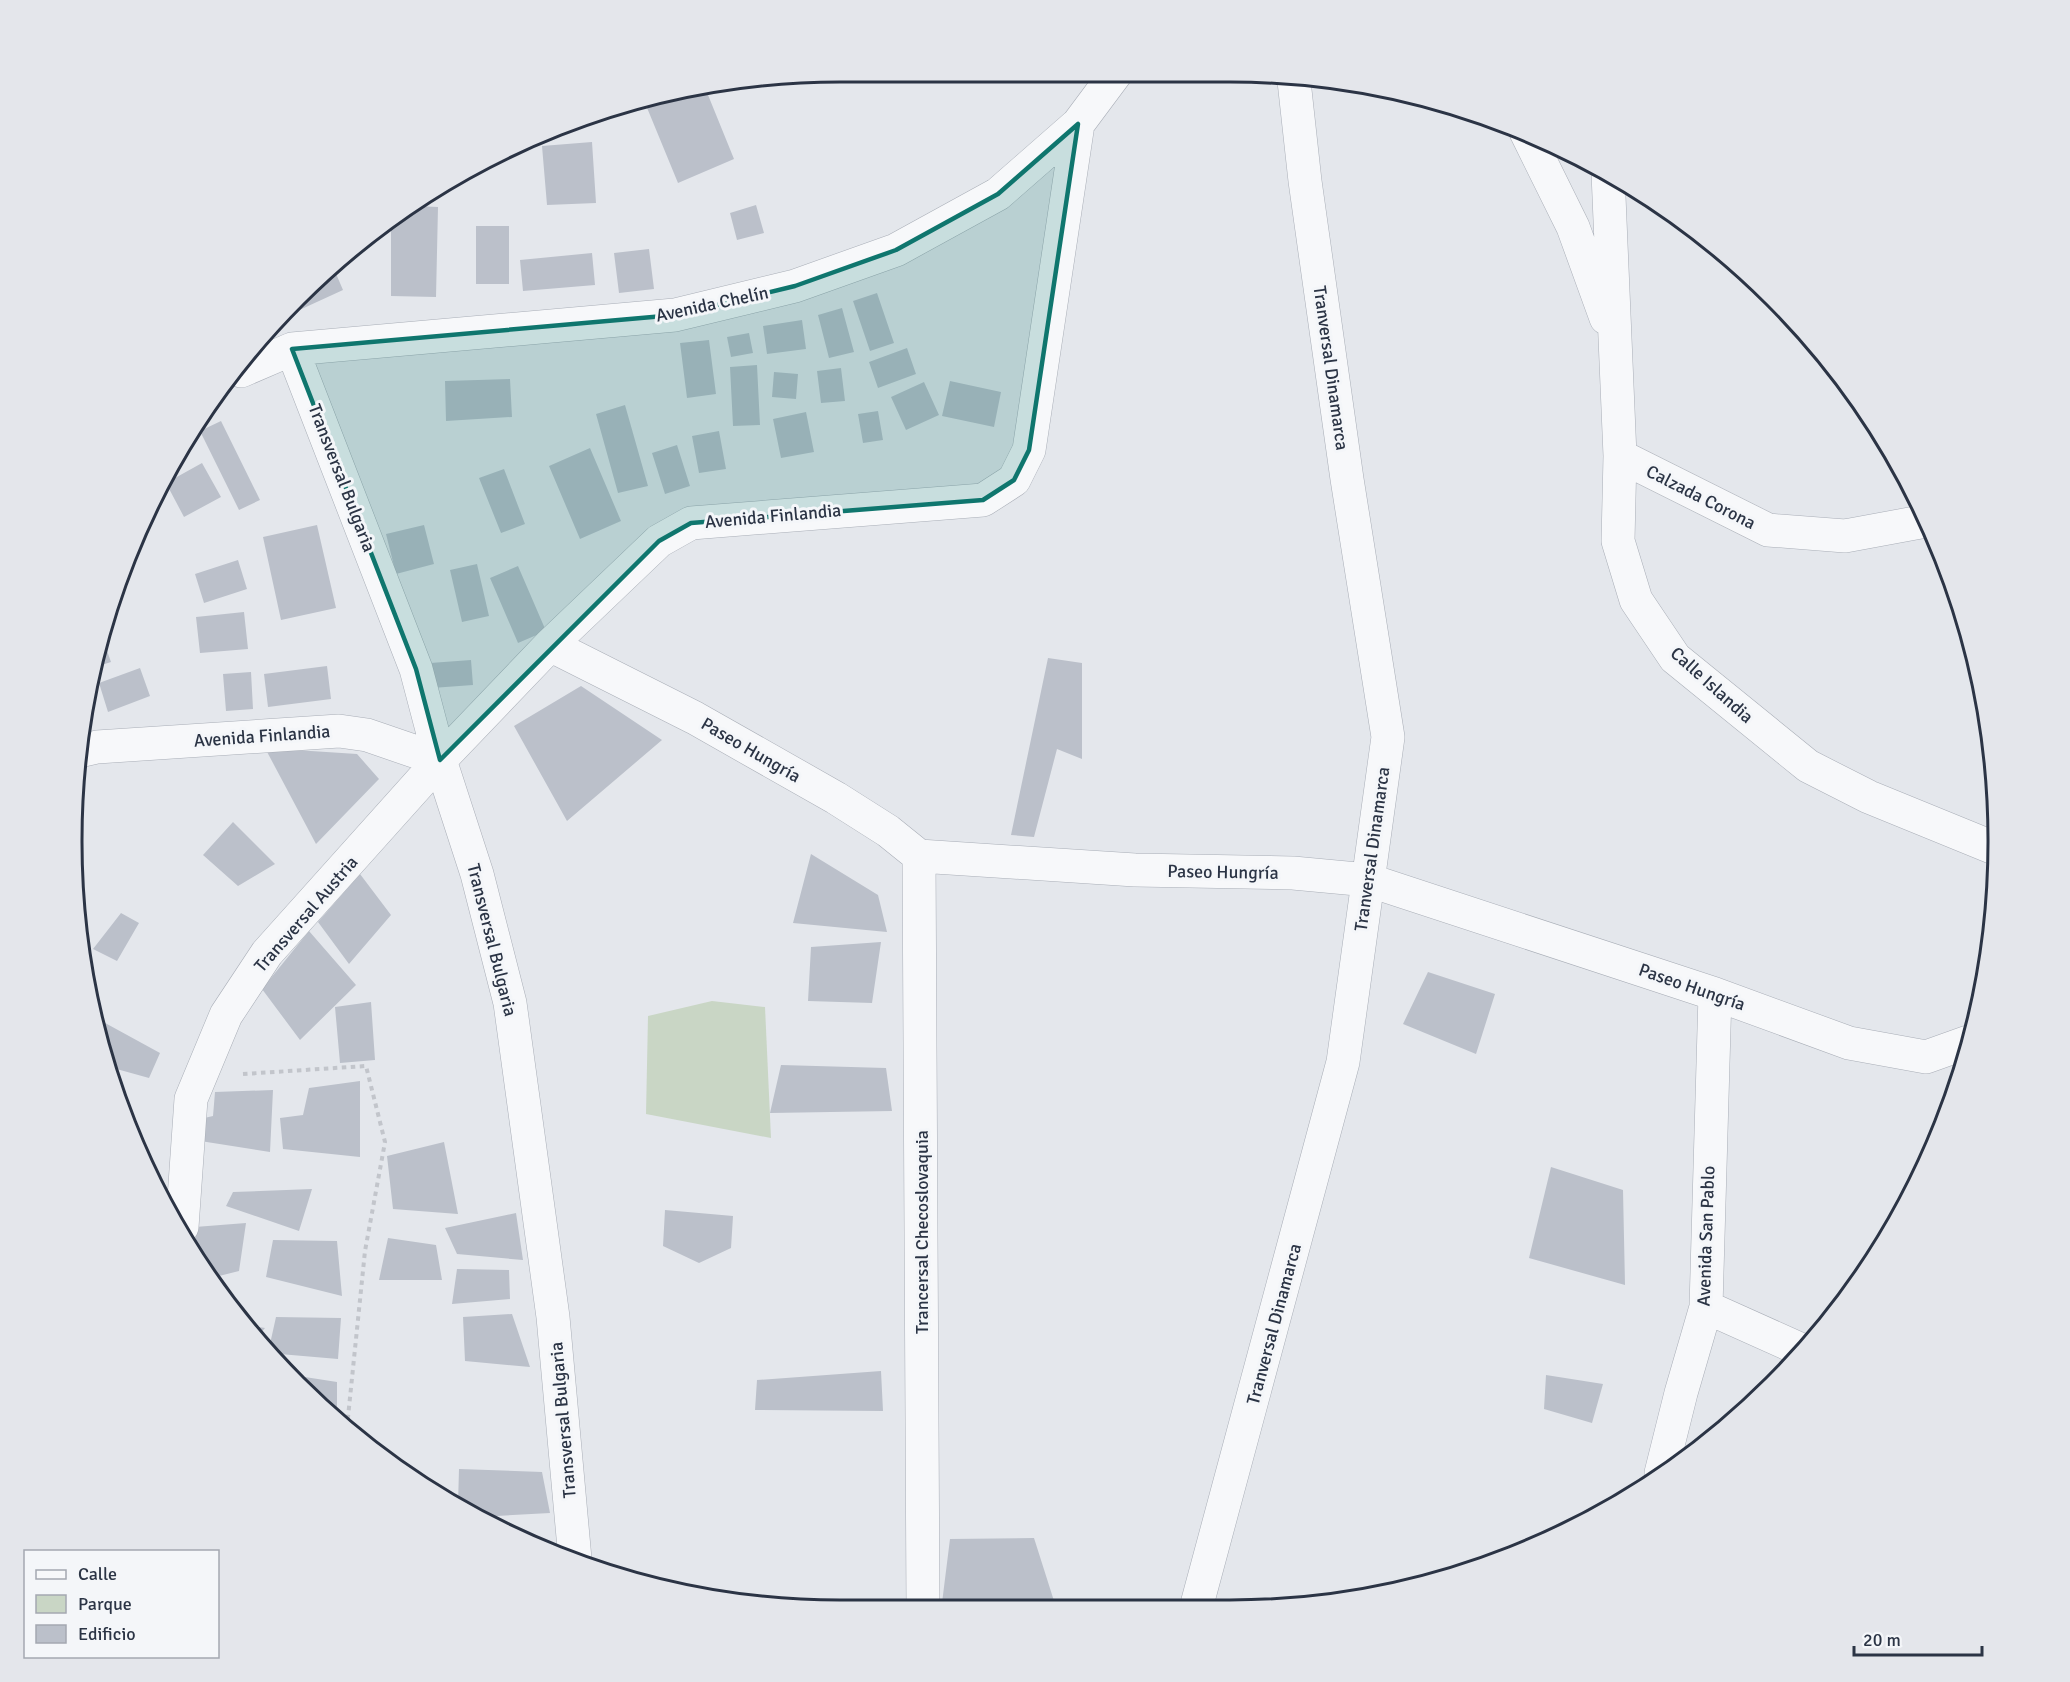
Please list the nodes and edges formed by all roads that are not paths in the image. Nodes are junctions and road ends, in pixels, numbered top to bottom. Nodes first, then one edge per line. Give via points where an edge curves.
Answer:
1 (1109, 82) edge
2 (1295, 86) edge
3 (1078, 124) junction
4 (1533, 147) edge
5 (1609, 184) edge
6 (292, 349) junction
7 (1617, 351) junction
8 (248, 368) edge
9 (1620, 456) junction
10 (1917, 523) edge
11 (550, 645) junction
12 (88, 749) edge
13 (440, 760) junction
14 (1988, 845) edge
15 (919, 856) junction
16 (1368, 880) junction
17 (1715, 994) junction
18 (1959, 1045) edge
19 (183, 1217) edge
20 (1706, 1307) junction
21 (1794, 1346) edge
22 (1664, 1462) edge
23 (574, 1551) edge
24 (923, 1600) edge
25 (1198, 1600) edge

1 - 3 street, Avenida Chelín
2 - 16 street, Tranversal Dinamarca via 1347,479 1388,737
3 - 6 street, Avenida Chelín via 998,194 896,250 795,286 675,315
3 - 11 street, Avenida Finlandia via 1029,450 1014,480 983,500 691,523 659,541
4 - 7 street via 1573,228
5 - 7 street, Calle Islandia
6 - 8 street, Avenida Chelín
6 - 13 street, Transversal Bulgaria via 416,669
7 - 9 street, Calle Islandia
9 - 10 street, Calzada Corona via 1768,530 1845,536
9 - 14 street, Calle Islandia via 1618,541 1636,600 1675,657 1808,766 1869,797
11 - 13 street, Avenida Finlandia
11 - 15 street, Paseo Hungría via 696,718 888,831
12 - 13 street, Avenida Finlandia via 339,731 367,735
13 - 19 street, Transversal Austria via 267,953 226,1015 191,1099
13 - 23 street, Transversal Bulgaria via 477,874 510,1003 553,1317
15 - 16 street, Paseo Hungría
15 - 24 street, Trancersal Checoslovaquia
16 - 17 street, Paseo Hungría
16 - 25 street, Tranversal Dinamarca via 1343,1062
17 - 18 street, Paseo Hungría via 1849,1043 1926,1058
17 - 20 street, Avenida San Pablo
20 - 21 street
20 - 22 street, Avenida San Pablo

